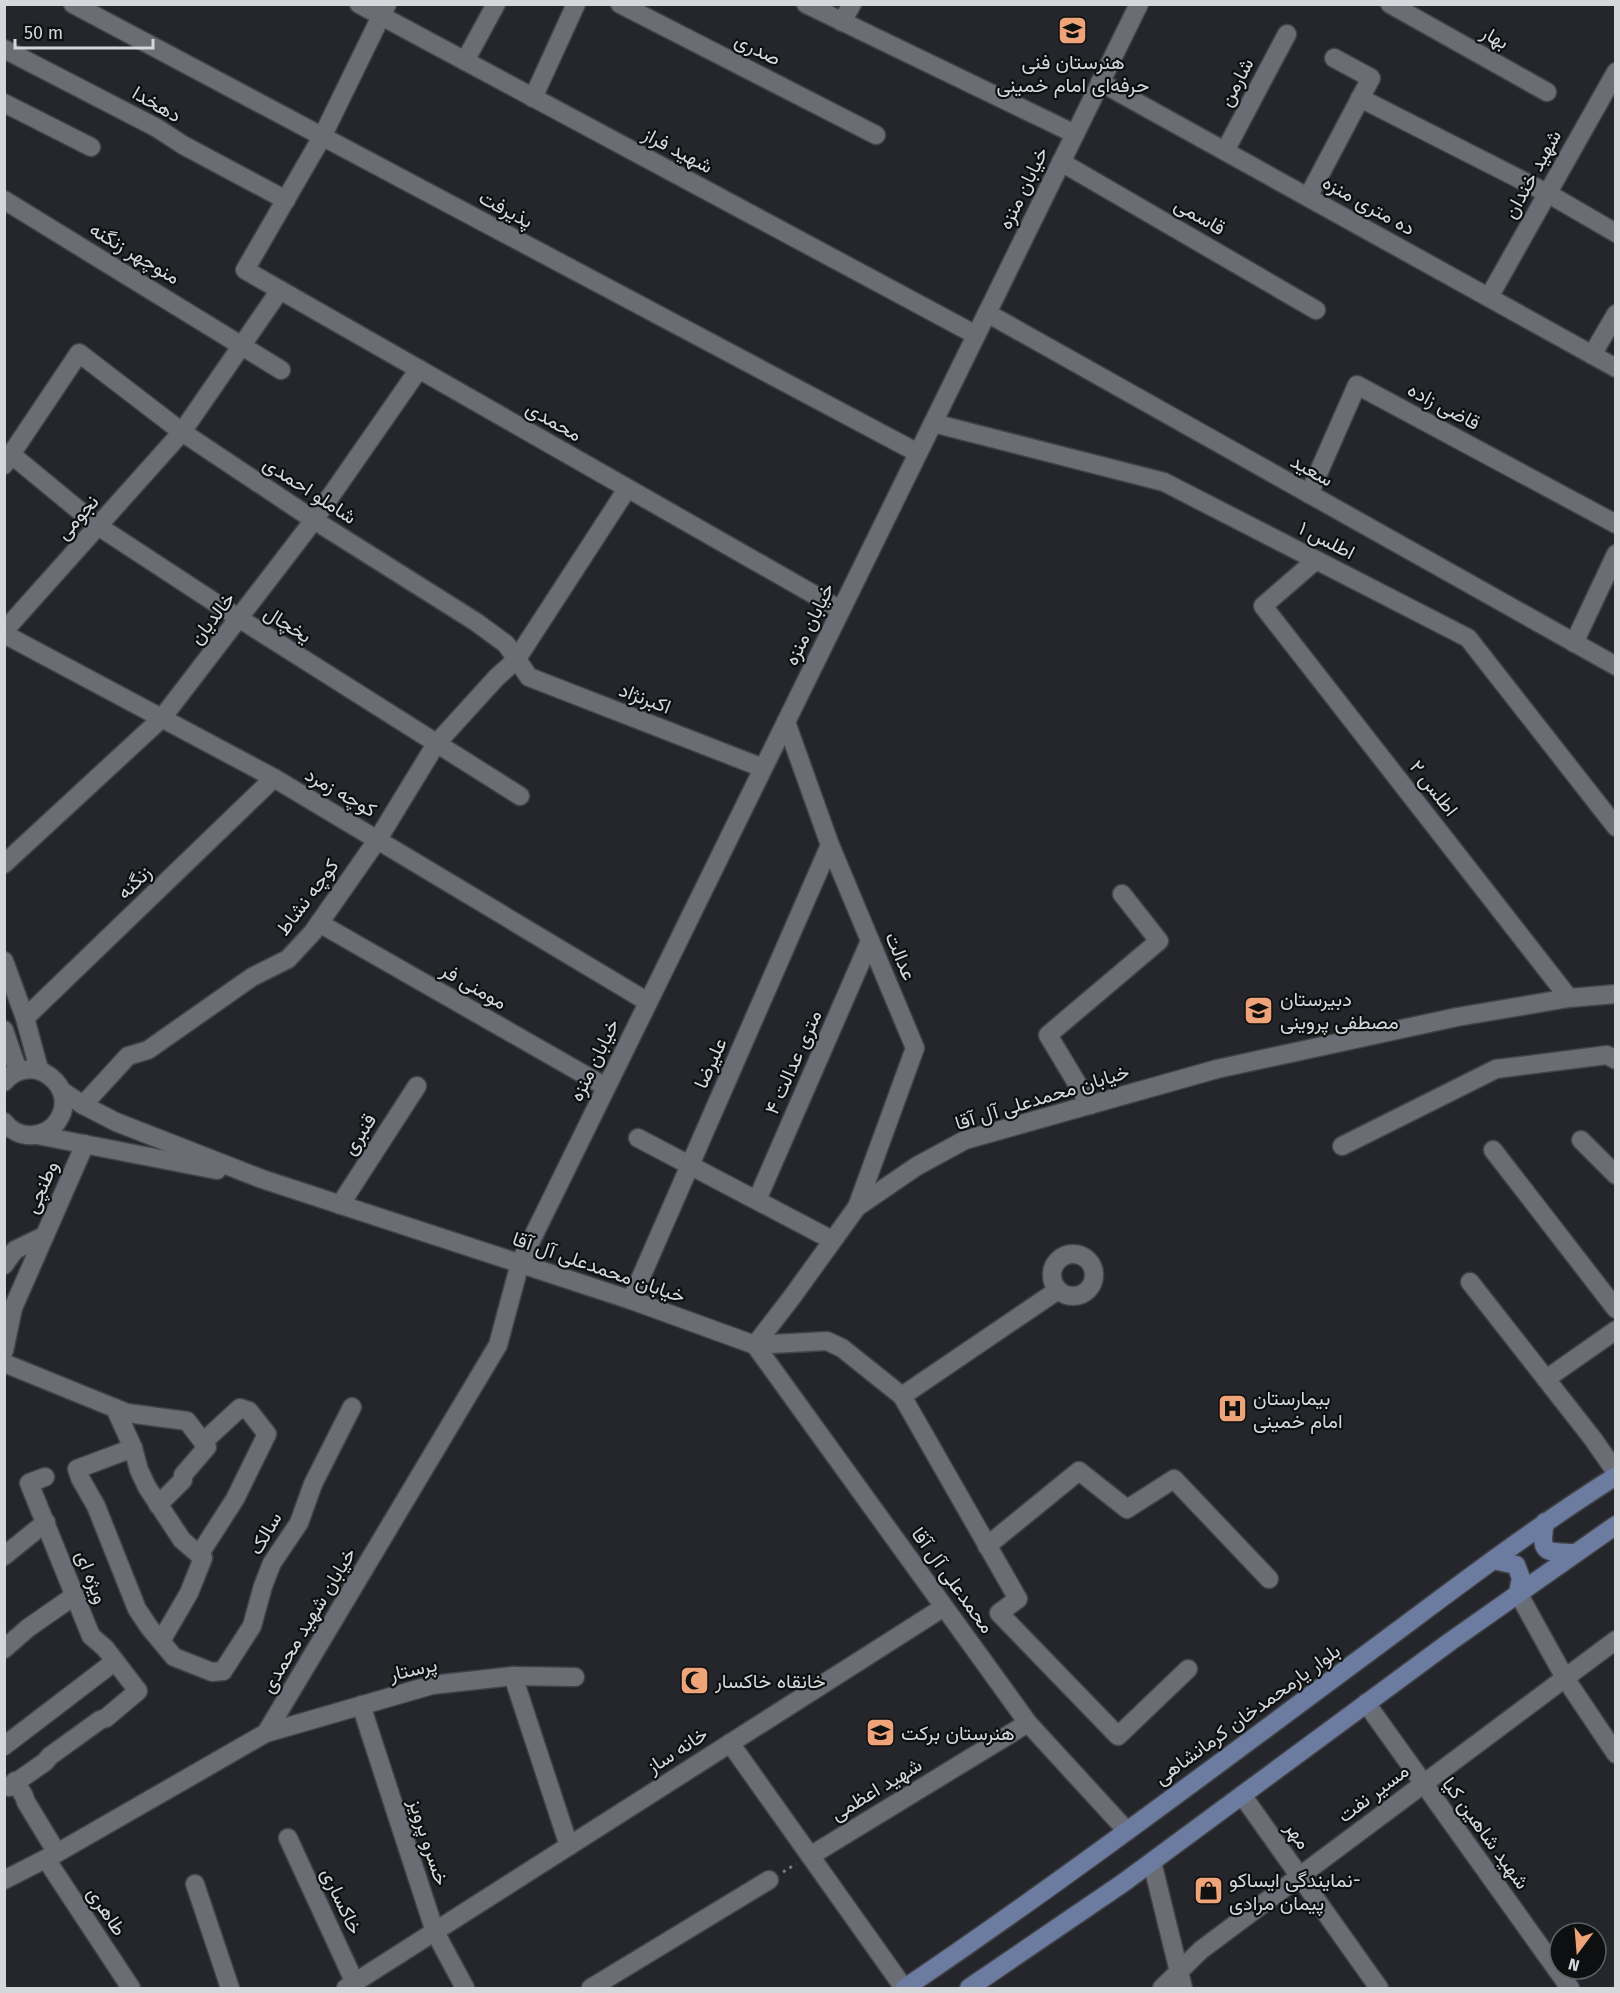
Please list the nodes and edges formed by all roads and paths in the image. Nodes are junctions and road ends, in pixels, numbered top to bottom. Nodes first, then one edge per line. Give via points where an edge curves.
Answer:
1 (73, 4) edge
2 (358, 4) edge
3 (496, 4) edge
4 (576, 4) edge
5 (620, 4) edge
6 (806, 4) edge
7 (852, 4) edge
8 (1139, 4) edge
9 (1390, 4) edge
10 (383, 10) edge
11 (842, 22) junction
12 (1287, 34) dead end
13 (4, 49) edge
14 (1334, 58) dead end
15 (465, 61) junction
16 (1616, 72) edge
17 (1100, 82) junction
18 (1547, 92) dead end
19 (533, 98) junction
20 (1360, 98) junction
21 (4, 103) edge
22 (1075, 134) junction
23 (876, 135) dead end
24 (322, 137) junction
25 (91, 147) dead end
26 (1225, 151) junction
27 (1061, 162) junction
28 (1547, 193) junction
29 (1308, 197) junction
30 (4, 200) edge
31 (286, 200) junction
32 (1616, 232) edge
33 (280, 290) junction
34 (1489, 297) junction
35 (1316, 310) dead end
36 (987, 313) junction
37 (1616, 314) edge
38 (976, 335) junction
39 (242, 345) junction
40 (1592, 355) junction
41 (1616, 368) edge
42 (419, 369) junction
43 (281, 370) dead end
44 (933, 423) junction
45 (182, 432) junction
46 (918, 453) junction
47 (8, 460) edge
48 (627, 489) junction
49 (1309, 494) junction
50 (314, 520) junction
51 (1616, 524) edge
52 (98, 526) junction
53 (1616, 554) edge
54 (1316, 560) junction
55 (841, 610) junction
56 (240, 620) junction
57 (4, 633) edge
58 (1574, 643) junction
59 (516, 660) junction
60 (1616, 666) edge
61 (162, 718) junction
62 (786, 722) junction
63 (436, 744) junction
64 (763, 768) junction
65 (274, 778) junction
66 (520, 796) dead end
67 (1616, 827) edge
68 (378, 839) junction
69 (830, 845) junction
70 (4, 864) edge
71 (1122, 894) dead end
72 (319, 923) junction
73 (870, 941) junction
74 (4, 961) edge
75 (1616, 994) edge
76 (1569, 998) junction
77 (648, 1002) junction
78 (25, 1018) junction
79 (4, 1030) edge
80 (1616, 1060) edge
81 (39, 1069) junction
82 (11, 1076) edge
83 (417, 1086) dead end
84 (606, 1088) junction
85 (62, 1091) junction
86 (83, 1105) junction
87 (1090, 1105) junction
88 (8, 1128) edge
89 (37, 1135) junction
90 (638, 1138) dead end
91 (1581, 1140) dead end
92 (85, 1144) junction
93 (1342, 1146) dead end
94 (1493, 1150) dead end
95 (690, 1164) junction
96 (1616, 1175) edge
97 (262, 1179) junction
98 (757, 1200) junction
99 (340, 1205) junction
100 (857, 1207) junction
101 (44, 1236) junction
102 (832, 1240) junction
103 (520, 1263) junction
104 (4, 1264) edge
105 (1470, 1282) dead end
106 (1058, 1290) dead end
107 (631, 1300) junction
108 (1616, 1309) edge
109 (1616, 1330) edge
110 (755, 1346) junction
111 (4, 1351) edge
112 (4, 1363) edge
113 (1546, 1379) junction
114 (902, 1396) junction
115 (352, 1407) dead end
116 (115, 1408) junction
117 (203, 1442) junction
118 (133, 1448) junction
119 (1616, 1474) edge
120 (45, 1477) dead end
121 (158, 1505) junction
122 (46, 1522) junction
123 (1545, 1522) junction
124 (1616, 1525) edge
125 (987, 1546) junction
126 (1573, 1553) junction
127 (199, 1555) junction
128 (4, 1556) edge
129 (1493, 1560) junction
130 (1269, 1579) dead end
131 (1518, 1593) junction
132 (74, 1596) junction
133 (944, 1607) junction
134 (1616, 1640) edge
135 (161, 1641) junction
136 (4, 1649) edge
137 (114, 1662) junction
138 (1188, 1669) dead end
139 (513, 1676) junction
140 (575, 1677) dead end
141 (1564, 1678) junction
142 (1366, 1703) junction
143 (361, 1705) junction
144 (1028, 1723) junction
145 (266, 1733) junction
146 (730, 1743) junction
147 (4, 1746) edge
148 (1616, 1754) edge
149 (1423, 1783) junction
150 (12, 1784) joint
151 (1242, 1795) junction
152 (1127, 1831) junction
153 (288, 1838) dead end
154 (569, 1846) junction
155 (52, 1856) junction
156 (810, 1856) junction
157 (1152, 1862) junction
158 (1300, 1877) junction
159 (4, 1880) edge
160 (769, 1880) joint
161 (195, 1884) dead end
162 (435, 1932) junction
163 (1182, 1980) edge
164 (350, 1986) edge
165 (131, 1989) edge
166 (230, 1989) edge
167 (465, 1989) edge
168 (591, 1989) edge
169 (905, 1989) edge
170 (969, 1989) edge
171 (1162, 1989) edge
172 (1379, 1989) edge
173 (1570, 1989) edge

1 - 24 street, پذیرفت
2 - 10 street, شهید فراز
3 - 15 street
4 - 19 street
5 - 23 street, صدری
6 - 11 street
7 - 11 street
8 - 17 street, خیابان منزه
9 - 18 street, بهار
10 - 15 street, شهید فراز
10 - 24 street
11 - 22 street
12 - 26 street, شارمن
13 - 31 street, دهخدا
14 - 20 street via 1371,78
15 - 19 street, شهید فراز
16 - 28 street, شهید خندان
17 - 22 street, خیابان منزه
17 - 26 street, ده متری منزه
19 - 38 street, شهید فراز
20 - 28 street
20 - 29 street
21 - 25 street
22 - 27 street, خیابان منزه
24 - 31 street
24 - 46 street, پذیرفت
26 - 29 street, ده متری منزه
27 - 35 street, قاسمی
27 - 36 street, خیابان منزه
28 - 32 street
28 - 34 street, شهید خندان
29 - 34 street, ده متری منزه
30 - 39 street, منوچهر زنگنه
31 - 33 street, محمدی via 245,270
33 - 39 street, نجومی
33 - 42 street, محمدی
34 - 40 street, ده متری منزه
36 - 38 street, خیابان منزه
36 - 49 street, سعید
37 - 40 street
38 - 44 street, خیابان منزه
39 - 43 street, منوچهر زنگنه
39 - 45 street, نجومی
40 - 41 street, ده متری منزه
42 - 48 street, محمدی
42 - 50 street, خالدیان
44 - 46 street, خیابان منزه
44 - 54 street, اطلس ۱ via 1164,482
45 - 47 street, شاملو احمدی via 79,353
45 - 50 street, شاملو احمدی
45 - 52 street, نجومی
46 - 55 street, خیابان منزه
47 - 52 street, یخچال
48 - 55 street, محمدی
48 - 59 street, کوچه نشاط
49 - 51 street, قاضی زاده via 1357,385
49 - 58 street, سعید
50 - 56 street, خالدیان
50 - 59 street, شاملو احمدی via 476,621 506,644
52 - 56 street, یخچال
52 - 57 street, نجومی
53 - 58 street
54 - 67 street, اطلس ۱ via 1468,638
54 - 76 street, اطلس ۲ via 1263,606
55 - 62 street, خیابان منزه
56 - 61 street, خالدیان
56 - 63 street, یخچال
57 - 61 street, کوچه زمرد
58 - 60 street, سعید
59 - 63 street, کوچه نشاط
59 - 64 street, اکبرنژاد via 530,677
61 - 65 street, کوچه زمرد
61 - 70 street, خالدیان
62 - 64 street, خیابان منزه
62 - 69 street, عدالت
63 - 66 street, یخچال
63 - 68 street, کوچه نشاط
64 - 77 street, خیابان منزه
65 - 68 street, کوچه زمرد
65 - 78 street, زنگنه
68 - 72 street, کوچه نشاط
68 - 77 street, کوچه زمرد
69 - 73 street, عدالت
69 - 95 street, علیرضا
71 - 87 street via 1159,941 1048,1035
72 - 84 street, مومنی فر
72 - 86 street, کوچه نشاط via 288,959 252,977 148,1050 128,1056
73 - 98 street, ۴ متری عدالت
73 - 100 street, عدالت via 915,1048
74 - 78 street
75 - 76 street, خیابان محمدعلی آل آقا
76 - 87 street, خیابان محمدعلی آل آقا via 1457,1017 1216,1069
77 - 84 street, خیابان منزه
78 - 81 street
79 - 82 street
80 - 93 street via 1607,1055 1496,1069
81 - 82 street
81 - 85 street, خیابان محمدعلی آل آقا via 50,1074
83 - 99 street, قنبری
84 - 103 street, خیابان منزه
85 - 86 street, خیابان محمدعلی آل آقا
85 - 89 street via 62,1114 48,1131
86 - 97 street, خیابان محمدعلی آل آقا
87 - 100 street, خیابان محمدعلی آل آقا via 966,1140 917,1166
88 - 89 street, خیابان محمدعلی آل آقا
89 - 92 street, خیابان محمدعلی آل آقا
90 - 95 street
91 - 96 street
92 - 97 street, خیابان محمدعلی آل آقا
92 - 101 street, وطنچی
94 - 108 street
95 - 98 street
95 - 107 street, علیرضا
97 - 99 street, خیابان محمدعلی آل آقا
98 - 102 street
99 - 103 street, خیابان محمدعلی آل آقا
100 - 102 street, خیابان محمدعلی آل آقا
101 - 104 street via 15,1250
101 - 111 street, وطنچی via 13,1308
102 - 110 street, خیابان محمدعلی آل آقا
103 - 107 street, خیابان محمدعلی آل آقا
103 - 145 street, خیابان شهید محمدی via 498,1345
105 - 113 street
106 - 114 street
107 - 110 street, خیابان محمدعلی آل آقا
109 - 113 street
110 - 114 street via 827,1341 842,1348
110 - 133 street, محمدعلی آل آقا
112 - 116 street
113 - 119 street
114 - 125 street
115 - 135 street, سالک via 313,1484 299,1523 272,1563 252,1626 223,1671 212,1672 174,1657
116 - 117 street via 187,1421
116 - 118 street
117 - 121 street via 207,1447
117 - 127 street via 240,1408 249,1411 267,1434
118 - 121 street
118 - 135 street via 77,1469 137,1609
119 - 123 main road, بلوار یارمحمدخان کرمانشاهی
120 - 122 street, ویژه ای via 29,1483
121 - 127 street via 182,1540
122 - 128 street
122 - 132 street, ویژه ای
123 - 126 main road via 1543,1546 1548,1551
123 - 129 main road, بلوار یارمحمدخان کرمانشاهی
124 - 126 main road
125 - 130 street via 1079,1470 1127,1509 1174,1479
125 - 138 street via 1018,1599 999,1613 1118,1736
126 - 131 main road
127 - 135 street via 202,1558 189,1593
129 - 131 main road via 1516,1565 1521,1578
129 - 152 main road, بلوار یارمحمدخان کرمانشاهی
131 - 141 street
131 - 142 main road
132 - 136 street
132 - 137 street, ویژه ای via 91,1636
133 - 144 street, محمدعلی آل آقا
133 - 146 street, خانه ساز
134 - 141 street, مسیر نفت
137 - 147 street
137 - 150 street, ویژه ای via 138,1691
139 - 140 street, پرستار
139 - 143 street, پرستار via 432,1684
139 - 154 street
141 - 148 street
141 - 149 street, مسیر نفت
142 - 149 street, شهید شاهین کیا
142 - 151 main road
143 - 145 street, پرستار
143 - 162 street, خسرو پرویز
144 - 152 street, محمدعلی آل آقا
144 - 156 street, شهید اعظمی
145 - 155 street, خیابان شهید محمدی
146 - 154 street, خانه ساز
146 - 156 street
149 - 158 street, مسیر نفت
149 - 173 street, شهید شاهین کیا
150 - 155 street, طاهری via 24,1796
151 - 157 main road
151 - 158 street, مهر
152 - 169 main road, بلوار یارمحمدخان کرمانشاهی
153 - 164 street, خاکساری
154 - 162 street, خانه ساز
155 - 159 street, خیابان شهید محمدی
155 - 165 street, طاهری
156 - 160 path
156 - 169 street
157 - 163 street
157 - 170 main road
158 - 163 street, مسیر نفت via 1201,1950
158 - 172 street, مهر
160 - 168 street
161 - 166 street
162 - 164 street, خانه ساز
162 - 167 street, خسرو پرویز
163 - 171 street, مسیر نفت

